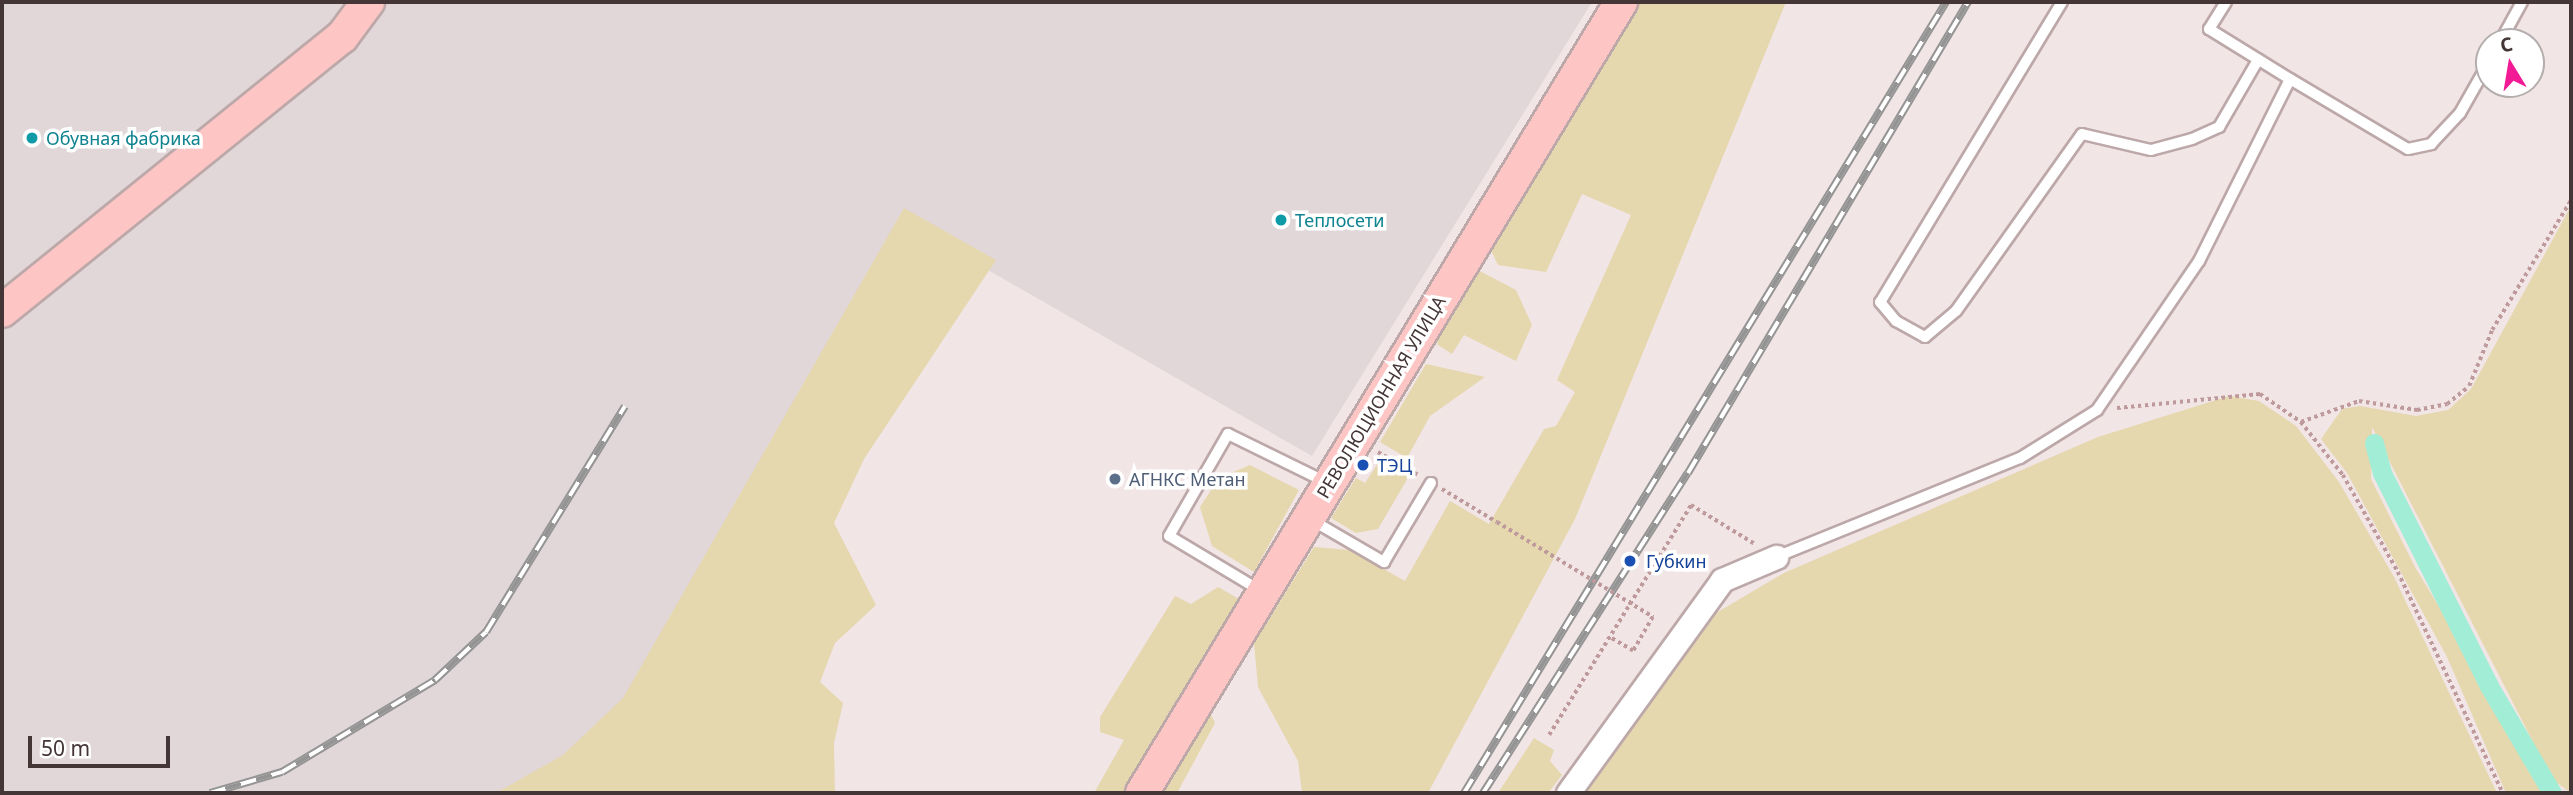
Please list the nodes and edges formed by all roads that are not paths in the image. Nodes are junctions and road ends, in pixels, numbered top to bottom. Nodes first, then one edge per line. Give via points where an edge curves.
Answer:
1 (368, 2) edge
2 (1621, 2) edge
3 (2062, 2) edge
4 (2226, 2) edge
5 (2522, 2) edge
6 (2508, 28) edge
7 (2258, 60) junction
8 (2290, 79) junction
9 (2475, 86) edge
10 (2, 311) edge
11 (1431, 483) dead end
12 (1328, 484) junction
13 (1308, 517) junction
14 (1776, 557) joint
15 (1262, 592) junction
16 (1142, 793) edge
17 (1568, 793) edge

1 - 10 street via 342,37
2 - 12 street, РЕВОЛЮЦИОННАЯ УЛИЦА
3 - 7 lane via 1881,302 1896,321 1925,337 1956,311 2082,134 2151,150 2192,139 2219,127
4 - 7 lane via 2209,29
5 - 6 lane
7 - 8 lane
8 - 9 lane via 2408,149 2431,144 2460,113
8 - 14 lane via 2199,261 2097,410 2020,458
11 - 13 lane via 1384,562
12 - 13 street, РЕВОЛЮЦИОННАЯ УЛИЦА
12 - 15 lane via 1228,434 1169,536
13 - 15 street, РЕВОЛЮЦИОННАЯ УЛИЦА
14 - 17 street via 1721,580
15 - 16 street, РЕВОЛЮЦИОННАЯ УЛИЦА

